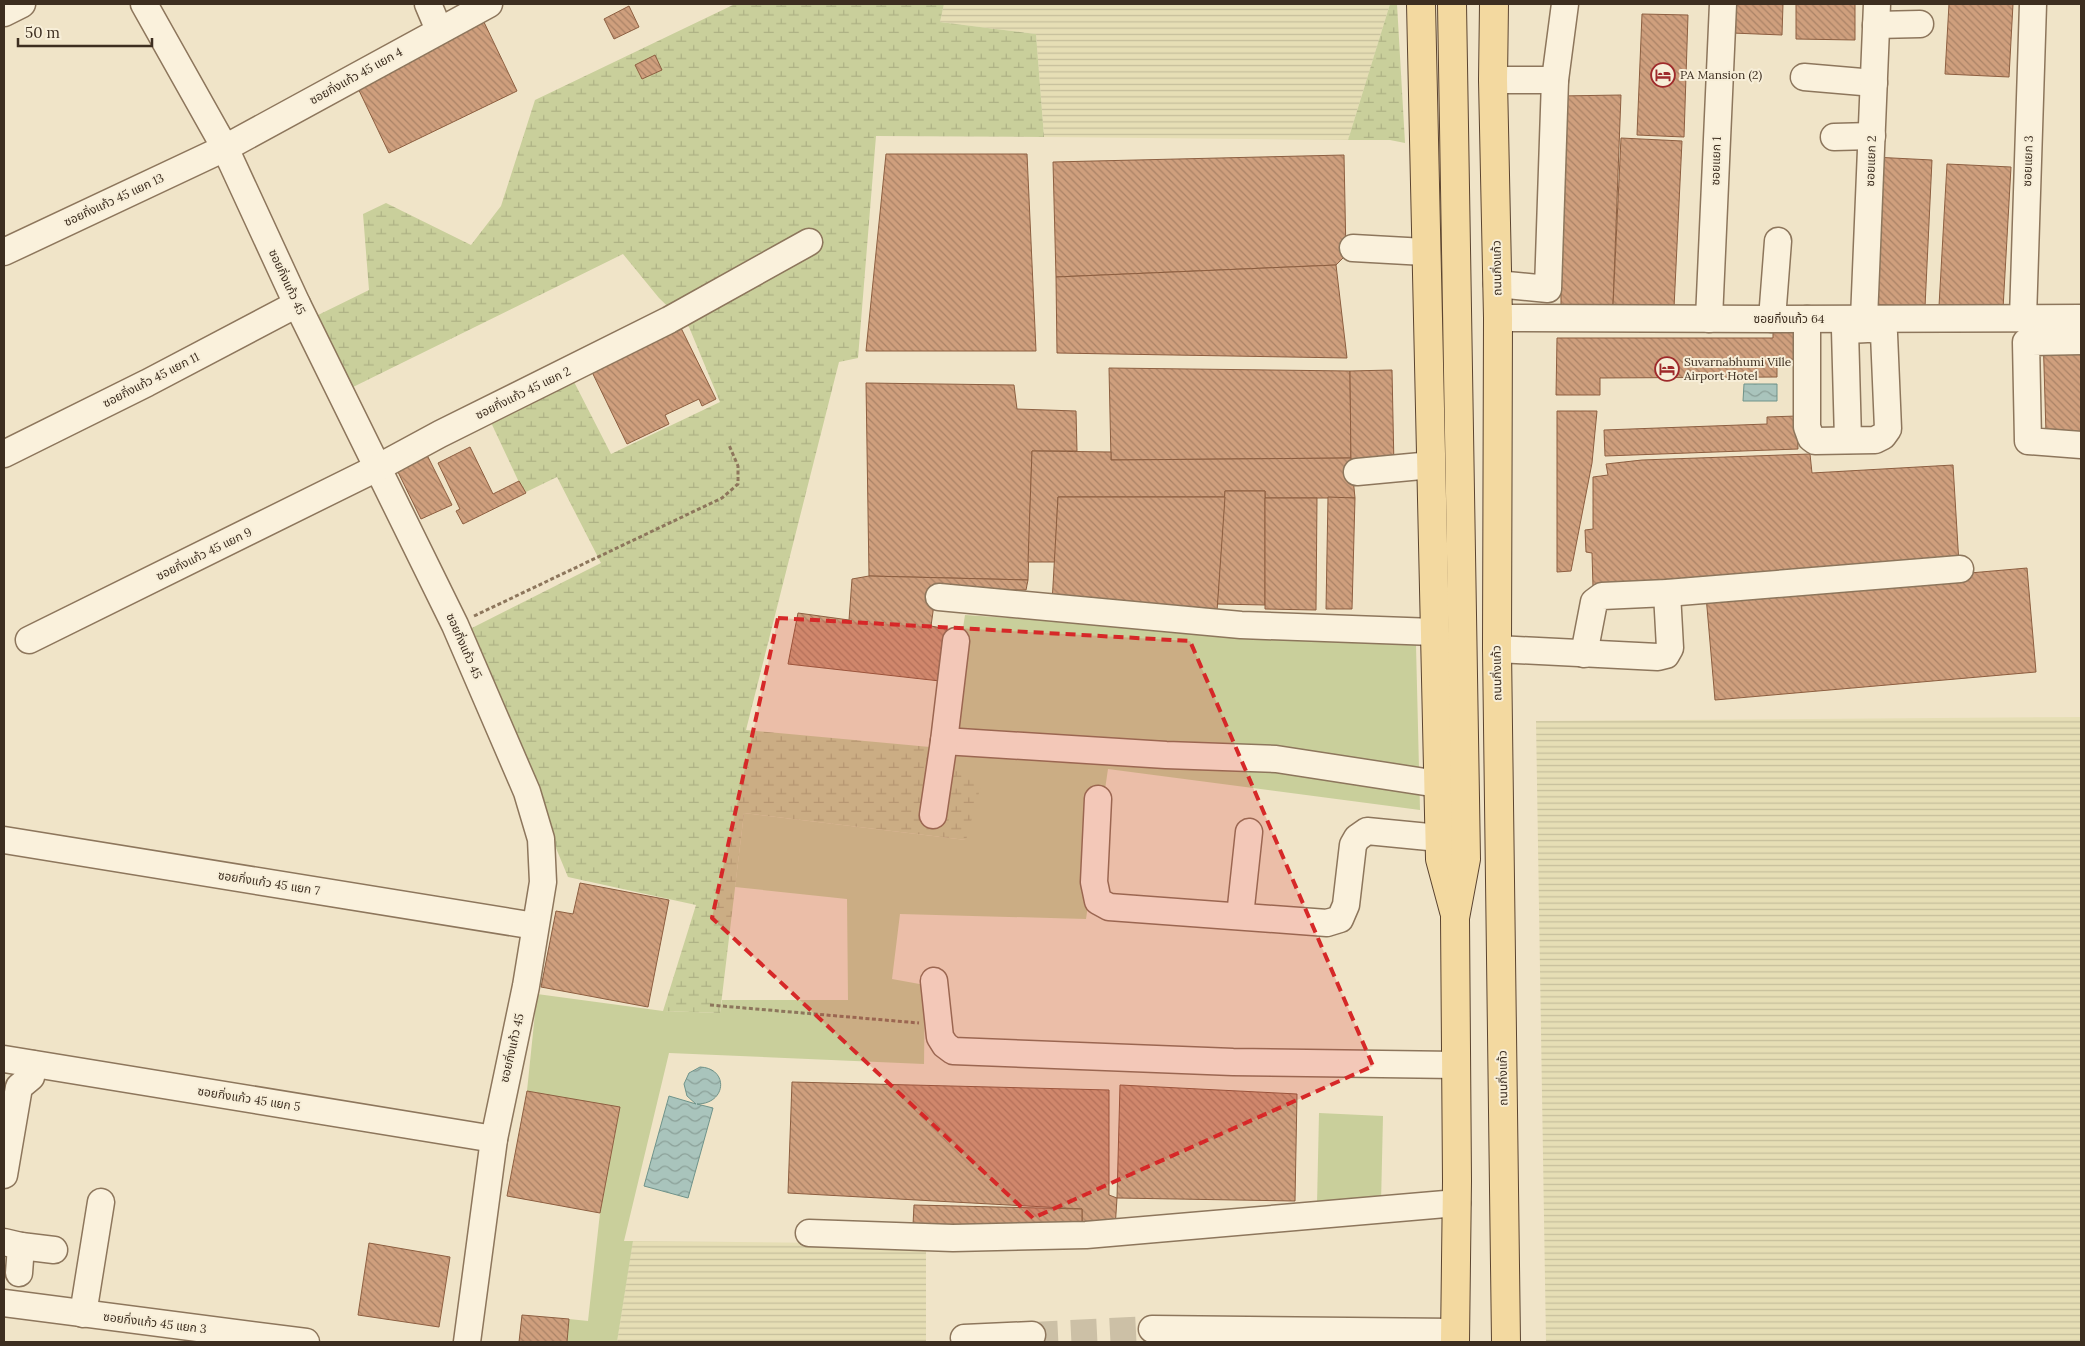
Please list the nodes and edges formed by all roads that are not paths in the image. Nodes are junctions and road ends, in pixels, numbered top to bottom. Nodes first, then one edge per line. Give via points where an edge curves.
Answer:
1 (22, 4) edge
2 (144, 4) edge
3 (428, 4) edge
4 (489, 4) edge
5 (1421, 4) edge
6 (1494, 4) edge
7 (1565, 4) edge
8 (1723, 4) edge
9 (2033, 4) edge
10 (1452, 8) edge
11 (4, 13) edge
12 (1877, 14) edge
13 (1920, 24) dead end
14 (439, 30) junction
15 (1804, 77) dead end
16 (1493, 80) junction
17 (1555, 80) junction
18 (1874, 83) junction
19 (1834, 136) dead end
20 (1872, 136) junction
21 (224, 148) junction
22 (1778, 240) dead end
23 (809, 242) dead end
24 (1353, 248) dead end
25 (4, 252) edge
26 (1425, 252) junction
27 (1497, 284) junction
28 (297, 304) junction
29 (1498, 318) junction
30 (2023, 318) junction
31 (2081, 318) edge
32 (1709, 319) junction
33 (1772, 320) junction
34 (1855, 325) junction
35 (1807, 326) junction
36 (2081, 341) edge
37 (1848, 440) junction
38 (2081, 445) edge
39 (4, 454) edge
40 (1432, 465) junction
41 (379, 467) junction
42 (1357, 472) dead end
43 (1960, 569) dead end
44 (1667, 593) junction
45 (939, 597) dead end
46 (1434, 632) junction
47 (29, 640) dead end
48 (956, 642) dead end
49 (1497, 649) junction
50 (1584, 654) junction
51 (944, 741) junction
52 (1438, 784) junction
53 (1098, 800) dead end
54 (932, 814) dead end
55 (1249, 832) dead end
56 (1439, 838) junction
57 (4, 840) edge
58 (1240, 916) junction
59 (1455, 918) junction
60 (534, 926) junction
61 (934, 981) dead end
62 (4, 1059) edge
63 (33, 1064) junction
64 (1456, 1065) junction
65 (494, 1139) junction
66 (4, 1175) edge
67 (101, 1202) dead end
68 (1457, 1203) junction
69 (810, 1233) dead end
70 (12, 1244) edge
71 (54, 1250) dead end
72 (19, 1273) dead end
73 (4, 1303) edge
74 (84, 1314) junction
75 (1152, 1329) tunnel mouth
76 (139, 1332) edge
77 (1032, 1335) tunnel mouth
78 (1455, 1337) edge
79 (964, 1338) dead end
80 (306, 1342) edge
81 (467, 1342) edge
82 (1506, 1342) edge

1 - 11 street
2 - 21 street, ซอยกิ่งแก้ว 45
3 - 14 street
4 - 14 street, ซอยกิ่งแก้ว 45 แยก 4
5 - 26 main road
6 - 16 main road, ถนนกิ่งแก้ว
7 - 17 street
8 - 32 street, ซอยแยก 1
9 - 30 street, ซอยแยก 3
10 - 59 main road via 1466,859
12 - 13 street
12 - 18 street, ซอยแยก 2
14 - 21 street, ซอยกิ่งแก้ว 45 แยก 4
15 - 18 street
16 - 17 street
16 - 27 main road, ถนนกิ่งแก้ว
17 - 27 street via 1548,290
18 - 20 street, ซอยแยก 2
19 - 20 street
20 - 34 street, ซอยแยก 2
21 - 25 street, ซอยกิ่งแก้ว 45 แยก 13
21 - 28 street, ซอยกิ่งแก้ว 45
22 - 33 street
23 - 41 street, ซอยกิ่งแก้ว 45 แยก 2 via 669,320
24 - 26 street
26 - 40 main road
27 - 29 main road, ถนนกิ่งแก้ว
28 - 39 street, ซอยกิ่งแก้ว 45 แยก 11
28 - 41 street, ซอยกิ่งแก้ว 45
29 - 32 street, ซอยกิ่งแก้ว 64
29 - 49 main road, ถนนกิ่งแก้ว
30 - 31 street, ซอยกิ่งแก้ว 64
30 - 34 street, ซอยกิ่งแก้ว 64
32 - 33 street, ซอยกิ่งแก้ว 64
33 - 35 street, ซอยกิ่งแก้ว 64
34 - 35 street, ซอยกิ่งแก้ว 64
34 - 37 street, ซอยแยก 2
34 - 37 street via 1879,330 1886,340 1888,429 1875,440
35 - 37 street via 1807,427 1811,438 1816,441
36 - 38 street via 2026,342 2028,441
40 - 42 street
40 - 46 main road
41 - 47 street, ซอยกิ่งแก้ว 45 แยก 9
41 - 60 street, ซอยกิ่งแก้ว 45 via 455,625 527,792 541,839 543,882
43 - 44 street
44 - 50 street via 1597,598
44 - 50 street via 1670,648 1666,655
45 - 46 street via 1241,625
46 - 52 main road
48 - 51 street
49 - 50 street
49 - 82 main road, ถนนกิ่งแก้ว
51 - 52 street via 1276,759
51 - 54 street
52 - 56 main road
53 - 58 street via 1094,882 1098,901 1109,907
55 - 58 street
56 - 58 street via 1366,831 1357,838 1353,845 1346,905 1340,919 1328,923
56 - 59 main road via 1440,859
57 - 60 street, ซอยกิ่งแก้ว 45 แยก 7
59 - 64 main road
60 - 65 street, ซอยกิ่งแก้ว 45 via 526,986
61 - 64 street via 940,1037 953,1051 1233,1062
62 - 63 street, ซอยกิ่งแก้ว 45 แยก 5
63 - 65 street, ซอยกิ่งแก้ว 45 แยก 5
63 - 66 street via 31,1077 19,1088
64 - 68 main road
65 - 81 street, ซอยกิ่งแก้ว 45
67 - 74 street
68 - 69 street via 1086,1235 953,1238
68 - 78 main road
70 - 71 street
70 - 72 street
73 - 74 street, ซอยกิ่งแก้ว 45 แยก 3
74 - 76 street, ซอยกิ่งแก้ว 45 แยก 3
75 - 78 street
76 - 80 street, ซอยกิ่งแก้ว 45 แยก 3
77 - 79 street

